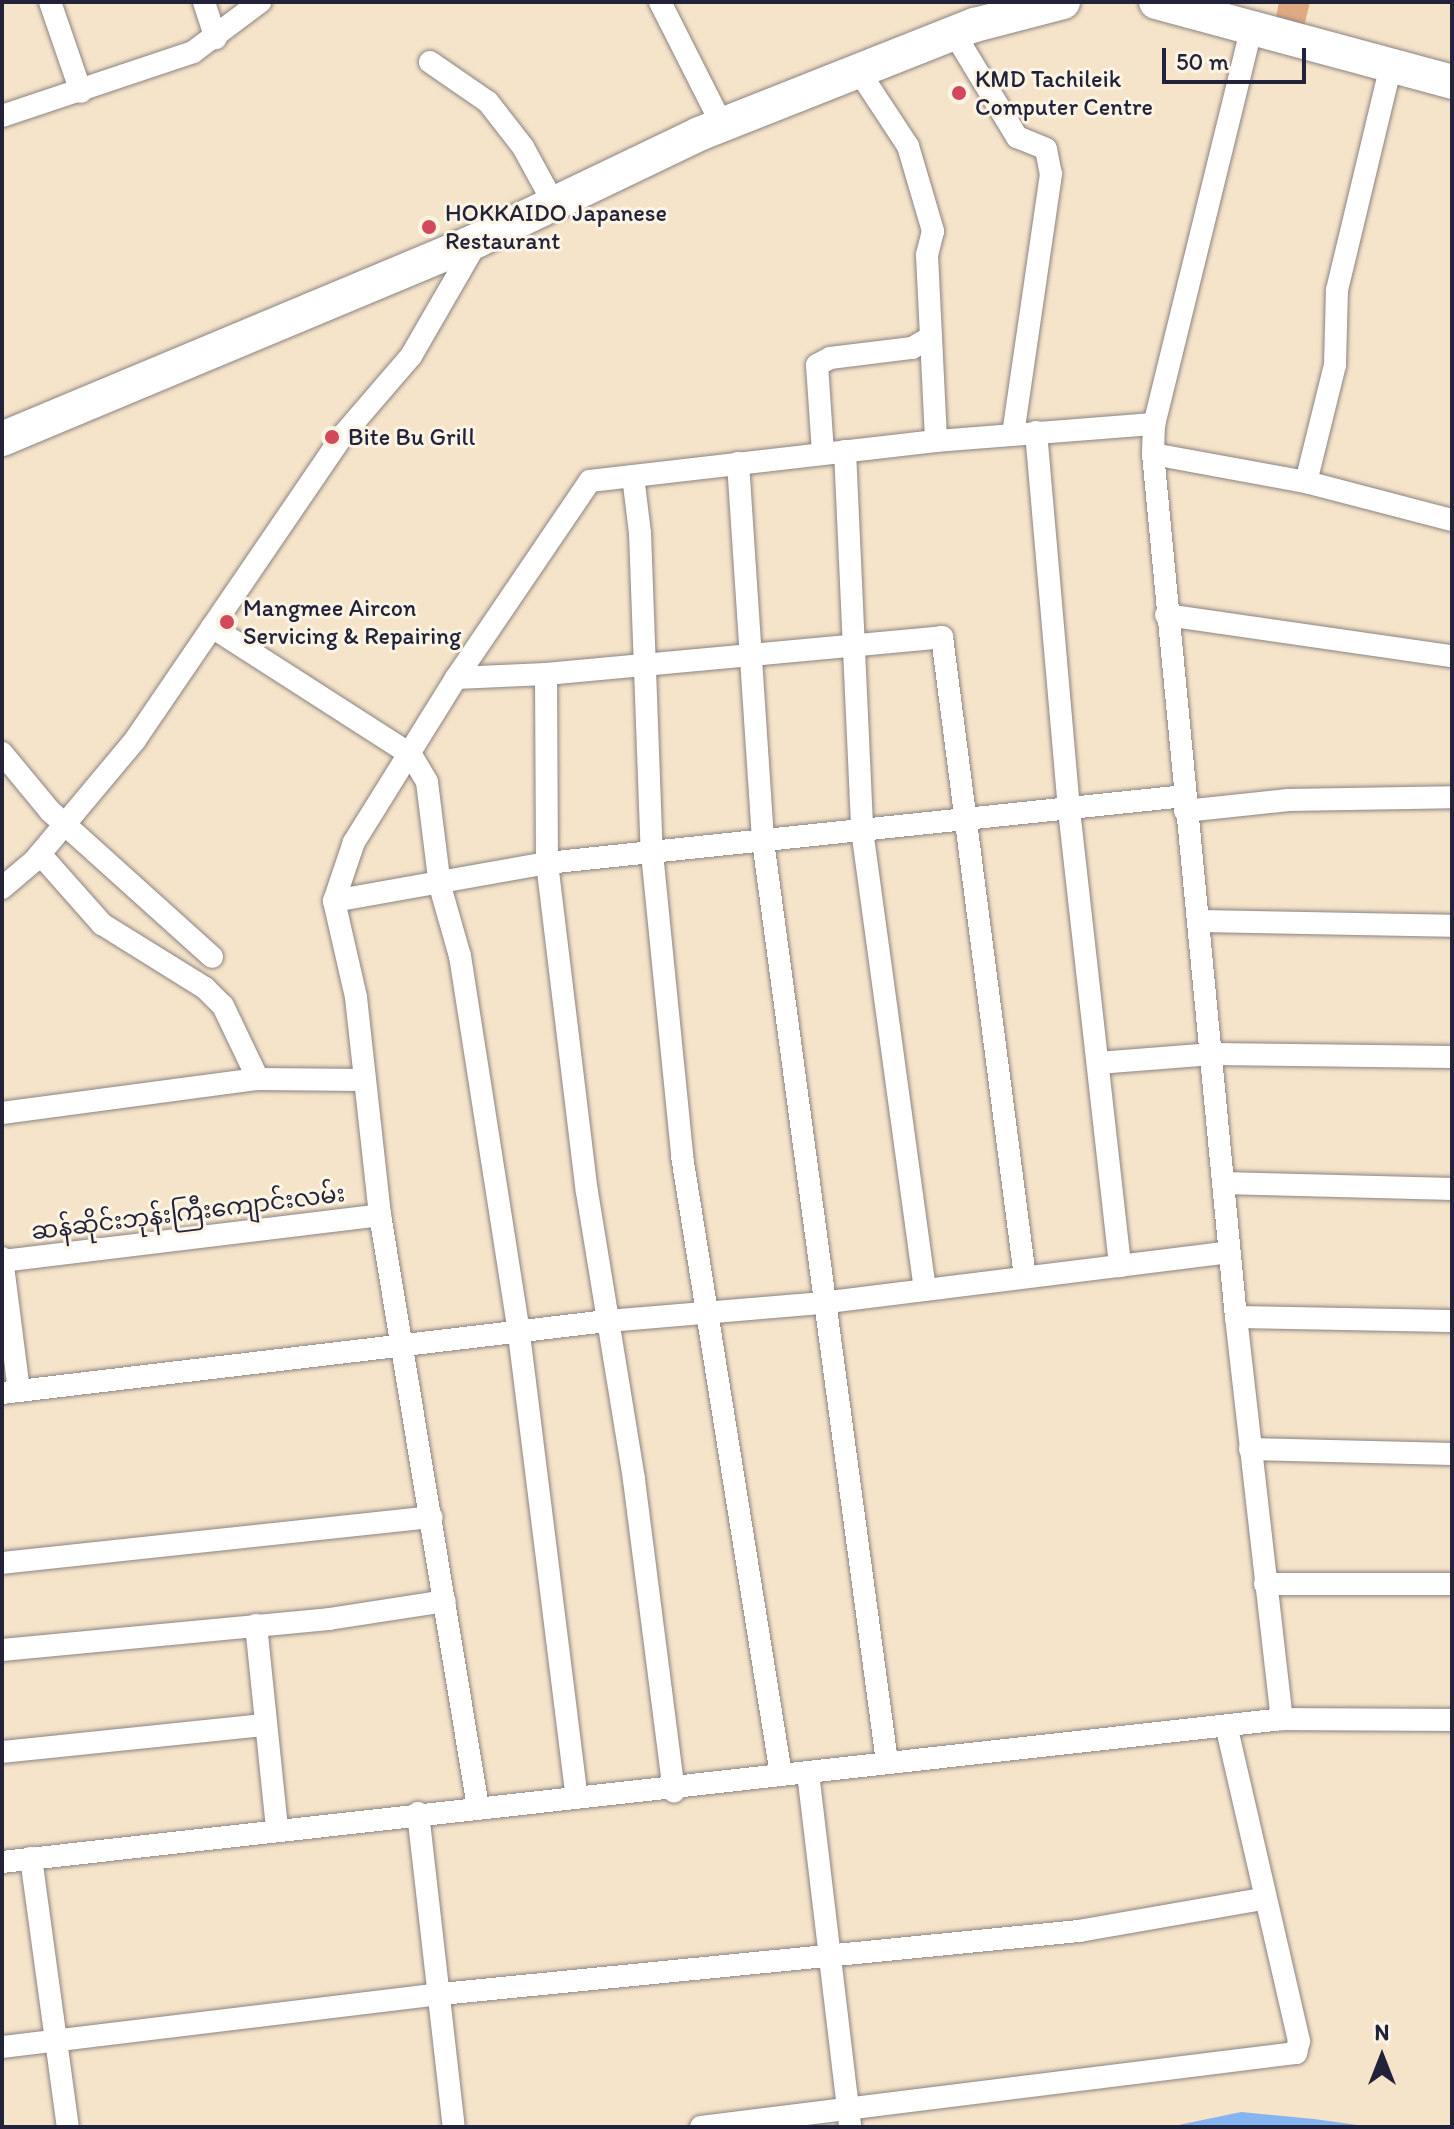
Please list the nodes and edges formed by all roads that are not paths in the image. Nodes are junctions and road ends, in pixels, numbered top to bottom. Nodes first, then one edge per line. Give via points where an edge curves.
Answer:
1 (50, 2) edge
2 (204, 2) edge
3 (260, 2) edge
4 (660, 2) edge
5 (1063, 2) edge
6 (1156, 2) edge
7 (1000, 9) edge
8 (1252, 26) junction
9 (954, 33) junction
10 (216, 38) junction
11 (430, 62) dead end
12 (1391, 65) junction
13 (858, 70) junction
14 (1452, 82) edge
15 (81, 92) junction
16 (2, 116) edge
17 (722, 125) junction
18 (553, 202) junction
19 (478, 240) junction
20 (931, 337) junction
21 (1154, 424) junction
22 (1036, 432) junction
23 (1013, 433) junction
24 (2, 439) edge
25 (936, 441) junction
26 (834, 452) junction
27 (1153, 454) junction
28 (738, 463) junction
29 (633, 476) junction
30 (1306, 482) junction
31 (1452, 520) edge
32 (1166, 615) junction
33 (212, 627) junction
34 (852, 641) junction
35 (748, 652) junction
36 (1452, 656) edge
37 (646, 663) junction
38 (546, 674) junction
39 (456, 678) junction
40 (2, 753) edge
41 (411, 755) junction
42 (1452, 797) edge
43 (1184, 804) junction
44 (1069, 810) junction
45 (962, 821) junction
46 (66, 824) junction
47 (862, 830) junction
48 (763, 841) junction
49 (652, 853) junction
50 (40, 854) junction
51 (547, 863) junction
52 (440, 886) junction
53 (2, 888) edge
54 (334, 901) junction
55 (1198, 921) junction
56 (1452, 926) edge
57 (212, 957) dead end
58 (1213, 1054) junction
59 (1452, 1057) edge
60 (1098, 1063) junction
61 (258, 1079) junction
62 (364, 1080) junction
63 (2, 1113) edge
64 (1224, 1183) junction
65 (1452, 1189) edge
66 (380, 1215) junction
67 (1229, 1252) junction
68 (2, 1260) edge
69 (1120, 1266) junction
70 (1025, 1277) junction
71 (925, 1290) junction
72 (821, 1303) junction
73 (707, 1313) junction
74 (1236, 1317) junction
75 (607, 1321) junction
76 (1452, 1321) edge
77 (519, 1334) junction
78 (405, 1348) junction
79 (10, 1391) edge
80 (1250, 1449) junction
81 (1452, 1454) edge
82 (432, 1517) junction
83 (2, 1563) edge
84 (1265, 1584) junction
85 (1452, 1584) edge
86 (445, 1601) junction
87 (256, 1625) junction
88 (2, 1650) edge
89 (1282, 1719) junction
90 (1452, 1720) edge
91 (265, 1725) junction
92 (1226, 1726) junction
93 (2, 1752) edge
94 (887, 1762) junction
95 (808, 1773) junction
96 (781, 1775) junction
97 (674, 1791) junction
98 (577, 1797) junction
99 (478, 1807) junction
100 (418, 1813) junction
101 (277, 1829) junction
102 (31, 1858) junction
103 (2, 1862) edge
104 (1263, 1899) junction
105 (831, 1959) junction
106 (441, 1994) junction
107 (58, 2041) junction
108 (2, 2047) edge
109 (849, 2118) edge
110 (68, 2127) edge
111 (454, 2127) edge
112 (701, 2127) edge

1 - 15 street
2 - 10 street
3 - 10 street
4 - 17 street
5 - 7 main road
6 - 8 main road
7 - 9 main road
8 - 12 main road
8 - 21 street
9 - 13 main road
9 - 23 street via 1017,137 1046,149 1051,174
10 - 15 street
11 - 18 street via 488,102 523,147
12 - 14 main road
12 - 30 street via 1337,290 1335,365
13 - 17 main road
13 - 20 street via 908,146 927,209 933,231 927,255
15 - 16 street
17 - 18 main road
18 - 19 main road
19 - 24 main road
19 - 33 street via 411,356 343,435
20 - 25 street
20 - 26 street via 912,348 830,358 817,365
21 - 22 street
21 - 27 street
22 - 23 street
22 - 44 street
23 - 25 street
25 - 26 street
26 - 28 street
26 - 34 street
27 - 30 street
27 - 32 street
28 - 29 street
28 - 35 street
29 - 37 street
29 - 39 street via 590,481
30 - 31 street
32 - 36 street
32 - 43 street
33 - 41 street
33 - 46 street via 135,740
34 - 35 street
34 - 45 street via 942,637
34 - 47 street
35 - 37 street
35 - 48 street
37 - 38 street
37 - 49 street
38 - 39 street
38 - 51 street
39 - 41 street
40 - 46 street
41 - 52 street via 432,801
41 - 54 street via 354,842
42 - 43 street
43 - 44 street
43 - 55 street
44 - 45 street
44 - 60 street
45 - 47 street
45 - 70 street
46 - 50 street
46 - 57 street
47 - 48 street
47 - 71 street
48 - 49 street
48 - 72 street
49 - 51 street
49 - 73 street via 682,1156
50 - 53 street
50 - 61 street via 102,924 214,997
51 - 52 street
51 - 75 street
52 - 54 street
52 - 77 street via 460,956
54 - 62 street via 356,997
55 - 56 street
55 - 58 street
58 - 59 street
58 - 60 street
58 - 64 street
60 - 69 street
61 - 62 street
61 - 63 street
62 - 66 street
64 - 65 street
64 - 67 street
66 - 68 street, ဆန်ဆိုင်းဘုန်းကြီးကျောင်းလမ်း
66 - 78 street
67 - 69 street
67 - 74 street
68 - 79 street
69 - 70 street
70 - 71 street
71 - 72 street
72 - 73 street
72 - 94 street via 845,1436
73 - 75 street
73 - 96 street
74 - 76 street
74 - 80 street
75 - 77 street
75 - 97 street
77 - 78 street
77 - 98 street
78 - 79 street
78 - 82 street
80 - 81 street
80 - 84 street
82 - 83 street
82 - 86 street
84 - 85 street
84 - 89 street
86 - 87 street
86 - 99 street
87 - 88 street
87 - 91 street
89 - 90 street
89 - 92 street
91 - 93 street
91 - 101 street
92 - 94 street
92 - 104 street
94 - 95 street
95 - 96 street
95 - 105 street
96 - 97 street
97 - 98 street
98 - 99 street
99 - 100 street
100 - 101 street
100 - 106 street
101 - 102 street
102 - 103 street
102 - 107 street
104 - 105 street via 1079,1931
104 - 109 street via 1299,2041 1296,2053
105 - 106 street
105 - 109 street
106 - 107 street
106 - 111 street
107 - 108 street
107 - 110 street
109 - 112 street

